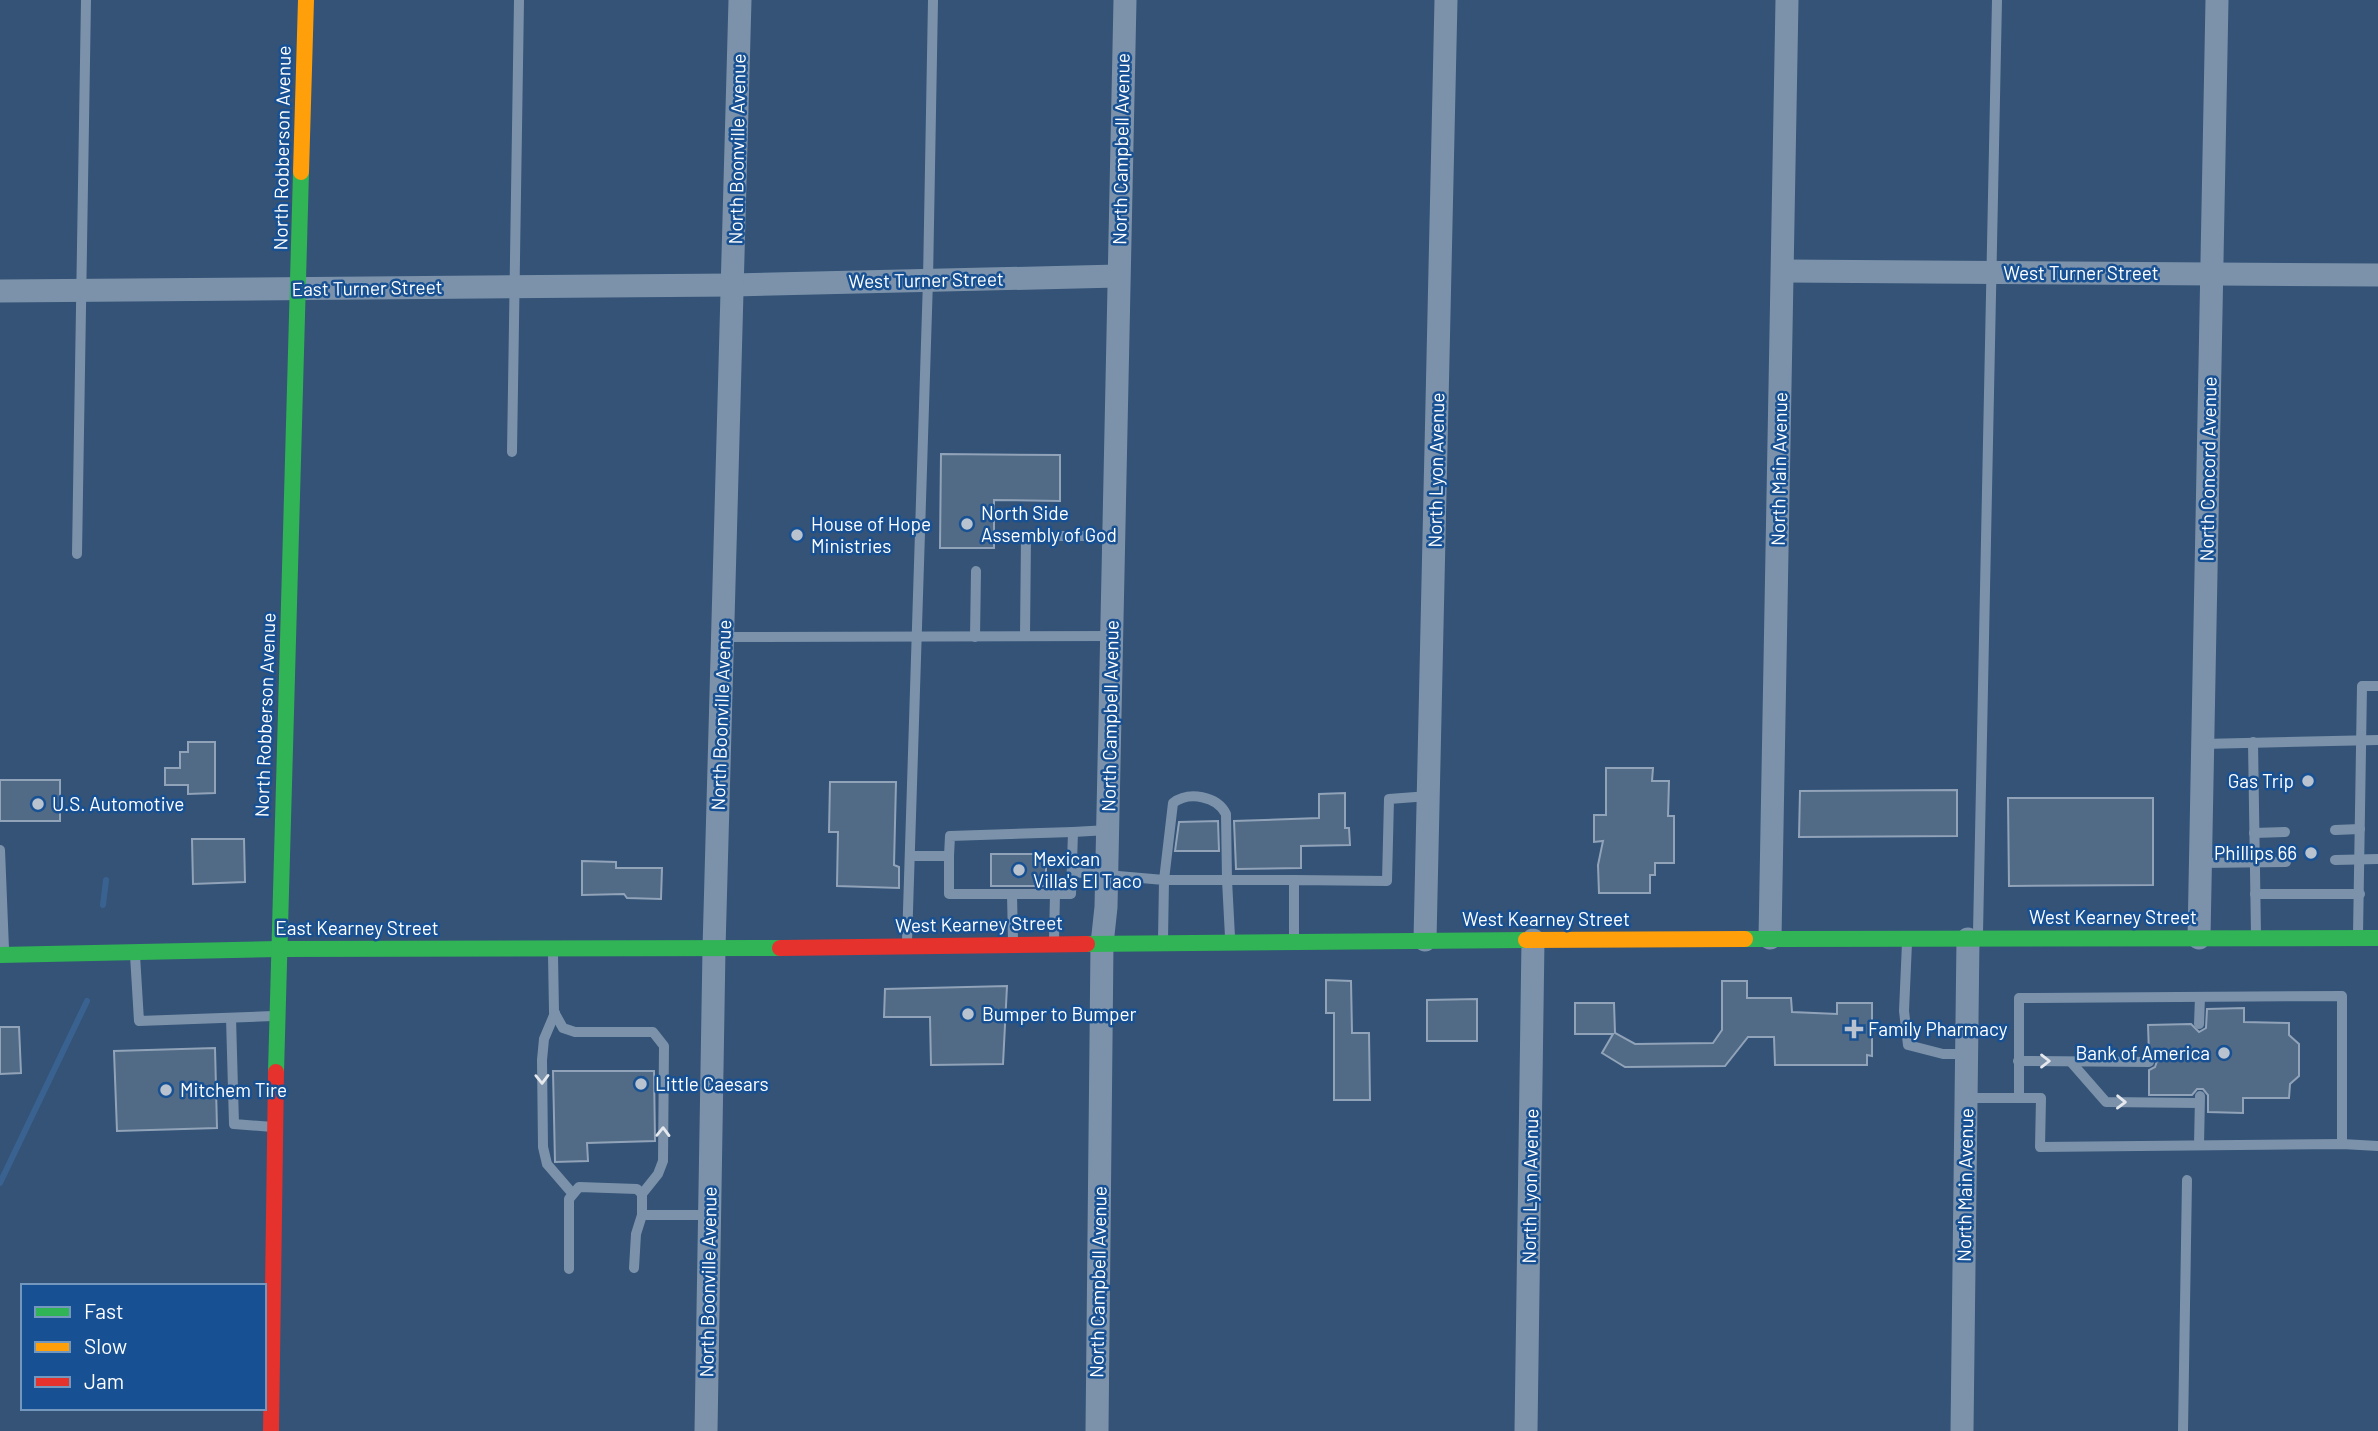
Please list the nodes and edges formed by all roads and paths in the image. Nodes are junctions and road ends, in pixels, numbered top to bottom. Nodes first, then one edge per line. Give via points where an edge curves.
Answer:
1 (86, 0) edge
2 (306, 0) edge
3 (519, 0) edge
4 (740, 0) edge
5 (933, 0) edge
6 (1125, 0) edge
7 (1446, 0) edge
8 (1787, 0) edge
9 (1997, 0) edge
10 (2217, 0) edge
11 (1784, 271) junction
12 (1991, 272) junction
13 (2212, 274) junction
14 (2378, 275) edge
15 (1118, 276) junction
16 (928, 281) junction
17 (734, 285) junction
18 (513, 286) junction
19 (300, 288) junction
20 (81, 290) junction
21 (0, 292) edge
22 (512, 452) dead end
23 (1113, 536) junction
24 (77, 554) dead end
25 (976, 571) dead end
26 (1025, 636) junction
27 (1111, 636) junction
28 (724, 637) junction
29 (917, 637) junction
30 (975, 637) junction
31 (2378, 686) edge
32 (2361, 740) junction
33 (2378, 740) edge
34 (2253, 742) junction
35 (2202, 744) junction
36 (1429, 796) junction
37 (2360, 829) junction
38 (1108, 830) junction
39 (2335, 830) dead end
40 (1073, 832) junction
41 (2285, 832) dead end
42 (2254, 833) junction
43 (0, 850) edge
44 (910, 856) junction
45 (949, 856) junction
46 (2378, 859) edge
47 (2335, 860) dead end
48 (2360, 860) junction
49 (2255, 862) junction
50 (2286, 862) dead end
51 (2200, 863) junction
52 (1072, 872) junction
53 (1107, 876) junction
54 (1164, 880) junction
55 (1227, 880) junction
56 (1294, 880) junction
57 (1012, 894) junction
58 (1055, 894) junction
59 (2255, 894) junction
60 (2360, 894) junction
61 (1907, 938) junction
62 (2199, 938) junction
63 (2256, 938) junction
64 (2358, 938) junction
65 (2378, 938) edge
66 (1770, 939) junction
67 (1973, 939) junction
68 (1425, 940) junction
69 (1533, 940) junction
70 (1230, 942) junction
71 (1294, 942) junction
72 (1163, 943) junction
73 (1054, 944) junction
74 (1102, 944) junction
75 (1013, 945) junction
76 (907, 946) junction
77 (278, 948) junction
78 (553, 948) junction
79 (714, 948) junction
80 (135, 952) junction
81 (2, 955) edge
82 (2200, 997) junction
83 (555, 1013) junction
84 (277, 1016) junction
85 (231, 1018) junction
86 (2199, 1024) dead end
87 (1966, 1054) junction
88 (2018, 1061) junction
89 (2071, 1062) junction
90 (2148, 1062) dead end
91 (1966, 1098) junction
92 (2019, 1098) junction
93 (275, 1127) junction
94 (2342, 1144) junction
95 (2199, 1145) junction
96 (2378, 1146) edge
97 (2187, 1180) dead end
98 (572, 1193) junction
99 (642, 1194) junction
100 (710, 1215) junction
101 (642, 1216) junction
102 (634, 1268) dead end
103 (569, 1269) dead end
104 (271, 1431) edge
105 (706, 1431) edge
106 (1097, 1431) edge
107 (1527, 1431) edge
108 (1962, 1431) edge
109 (2183, 1431) edge

1 - 20 lane
2 - 19 main road, North Robberson Avenue
3 - 18 lane
4 - 17 street, North Boonville Avenue
5 - 16 lane
6 - 15 street, North Campbell Avenue
7 - 36 street, North Lyon Avenue
8 - 11 street, North Main Avenue
9 - 12 lane
10 - 13 street, North Concord Avenue
11 - 12 street, West Turner Street
11 - 66 street, North Main Avenue
12 - 13 street, West Turner Street
12 - 67 lane
13 - 14 street, West Turner Street
13 - 35 street, North Concord Avenue
15 - 16 street, West Turner Street
15 - 23 street, North Campbell Avenue
16 - 17 street, West Turner Street
16 - 29 lane
17 - 18 street, East Turner Street
17 - 28 street, North Boonville Avenue
18 - 19 street, East Turner Street
18 - 22 lane
19 - 20 street, East Turner Street
19 - 77 main road, North Robberson Avenue
20 - 21 street, East Turner Street
20 - 24 lane
23 - 26 lane via 1026,536
23 - 27 street, North Campbell Avenue
25 - 30 lane
26 - 27 lane
26 - 30 lane
27 - 38 street, North Campbell Avenue
28 - 29 lane
28 - 79 street, North Boonville Avenue
29 - 30 lane
29 - 44 lane
31 - 32 lane via 2362,686
32 - 33 lane
32 - 34 lane
32 - 37 lane
34 - 35 lane
34 - 42 lane
35 - 51 street, North Concord Avenue
36 - 56 lane via 1388,799 1387,881
36 - 68 street, North Lyon Avenue
37 - 39 lane
37 - 48 lane
38 - 40 lane
38 - 53 street, North Campbell Avenue
40 - 45 lane via 950,836
40 - 52 lane
41 - 42 lane
42 - 49 lane
43 - 81 lane
44 - 45 lane
44 - 76 lane
45 - 57 lane via 949,894
46 - 48 lane
47 - 48 lane
48 - 60 lane
49 - 50 lane
49 - 51 lane
49 - 59 lane
51 - 62 street, North Concord Avenue
52 - 53 lane
52 - 58 lane via 1071,894
53 - 54 lane
53 - 74 street, North Campbell Avenue
54 - 55 lane
54 - 55 lane via 1169,813 1181,797 1206,798 1221,805 1226,814
54 - 72 lane
55 - 56 lane
55 - 70 lane
56 - 71 lane
57 - 58 lane
57 - 75 lane
58 - 73 lane
59 - 60 lane
59 - 63 lane
60 - 64 lane
61 - 66 main road, West Kearney Street
61 - 67 main road, West Kearney Street
61 - 87 lane via 1904,1011 1908,1045 1943,1054
62 - 63 main road, West Kearney Street
62 - 67 main road, West Kearney Street
63 - 64 main road, West Kearney Street
64 - 65 main road, West Kearney Street
66 - 69 main road, West Kearney Street
67 - 87 street, North Main Avenue
68 - 69 main road, West Kearney Street
68 - 71 main road, West Kearney Street
69 - 107 street, North Lyon Avenue
70 - 71 main road, West Kearney Street
70 - 72 main road, West Kearney Street
72 - 74 main road, West Kearney Street
73 - 74 main road, West Kearney Street
73 - 75 main road, West Kearney Street
74 - 106 street, North Campbell Avenue
75 - 76 main road, West Kearney Street
76 - 79 main road, West Kearney Street
77 - 78 main road, East Kearney Street
77 - 80 main road, East Kearney Street
77 - 84 main road, North Robberson Avenue
78 - 79 main road, East Kearney Street
78 - 83 lane
79 - 100 street, North Boonville Avenue
80 - 81 main road, East Kearney Street
80 - 85 lane via 139,1021
82 - 86 lane
82 - 88 lane via 2019,998
82 - 94 lane via 2342,996
83 -> 98 lane via 544,1039 542,1060 543,1147 547,1164
99 -> 83 lane via 663,1161 664,1046 653,1032 575,1032 564,1028
84 - 85 lane
84 - 93 main road, North Robberson Avenue
85 - 93 lane via 234,1124
87 - 91 street, North Main Avenue
88 -> 89 lane
88 - 92 lane
89 - 90 lane
89 -> 95 lane via 2106,1102 2199,1100
91 - 92 lane
91 - 108 street, North Main Avenue
92 - 95 lane via 2040,1098 2040,1147
93 - 104 main road, North Robberson Avenue
94 - 95 lane
94 - 96 lane
97 - 109 lane
98 - 99 lane via 579,1187 628,1187
98 - 103 lane
99 - 101 lane
100 - 101 lane
100 - 105 street, North Boonville Avenue
101 - 102 lane

